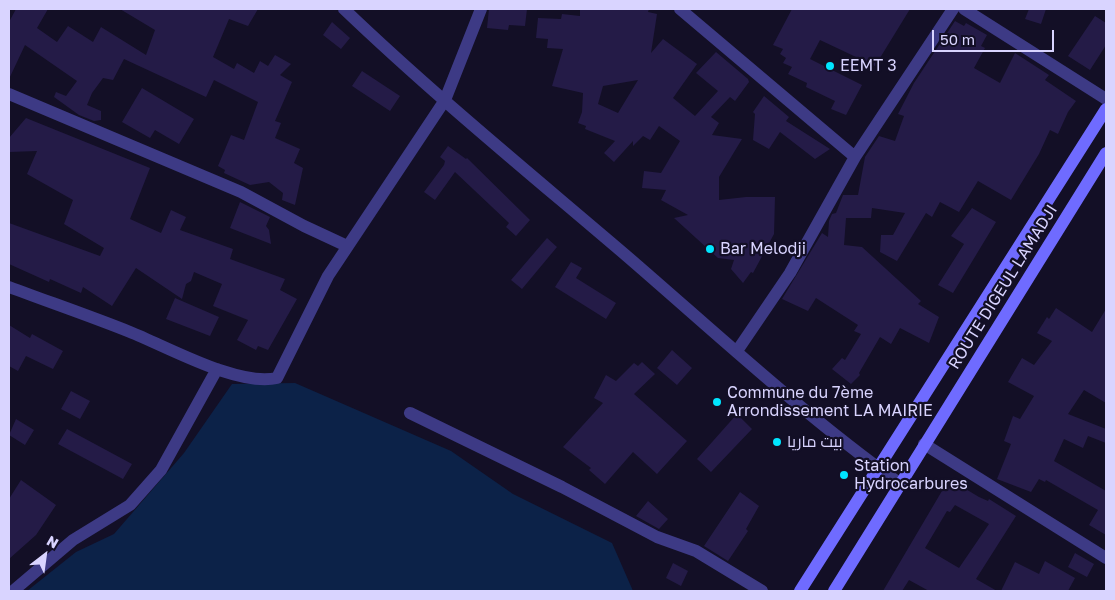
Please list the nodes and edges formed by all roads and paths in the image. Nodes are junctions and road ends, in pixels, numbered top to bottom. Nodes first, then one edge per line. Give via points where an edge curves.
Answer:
1 (344, 9) edge
2 (481, 9) edge
3 (680, 9) edge
4 (953, 9) edge
5 (964, 9) edge
6 (9, 94) edge
7 (1106, 99) edge
8 (445, 100) junction
9 (1106, 109) edge
10 (1106, 153) edge
11 (855, 157) junction
12 (347, 246) junction
13 (9, 288) edge
14 (737, 351) junction
15 (217, 369) junction
16 (410, 413) dead end
17 (924, 444) junction
18 (878, 468) junction
19 (899, 483) junction
20 (1106, 558) edge
21 (13, 591) edge
22 (762, 591) edge
23 (800, 591) edge
24 (834, 591) edge

1 - 8 street
2 - 8 street
3 - 11 street
4 - 11 street
5 - 7 street
6 - 12 street via 241,192
8 - 12 street
8 - 14 street
9 - 18 main road
10 - 17 main road, ROUTE DIGEUL LAMADJI
11 - 14 street via 790,273
12 - 15 street via 328,276 277,378 264,381
13 - 15 street via 130,332
14 - 18 street
15 - 21 street via 161,470 130,505 72,540
16 - 22 street via 657,537 696,551
17 - 19 main road, ROUTE DIGEUL LAMADJI
17 - 20 street
18 - 19 street
18 - 23 main road
19 - 24 main road, ROUTE DIGEUL LAMADJI

